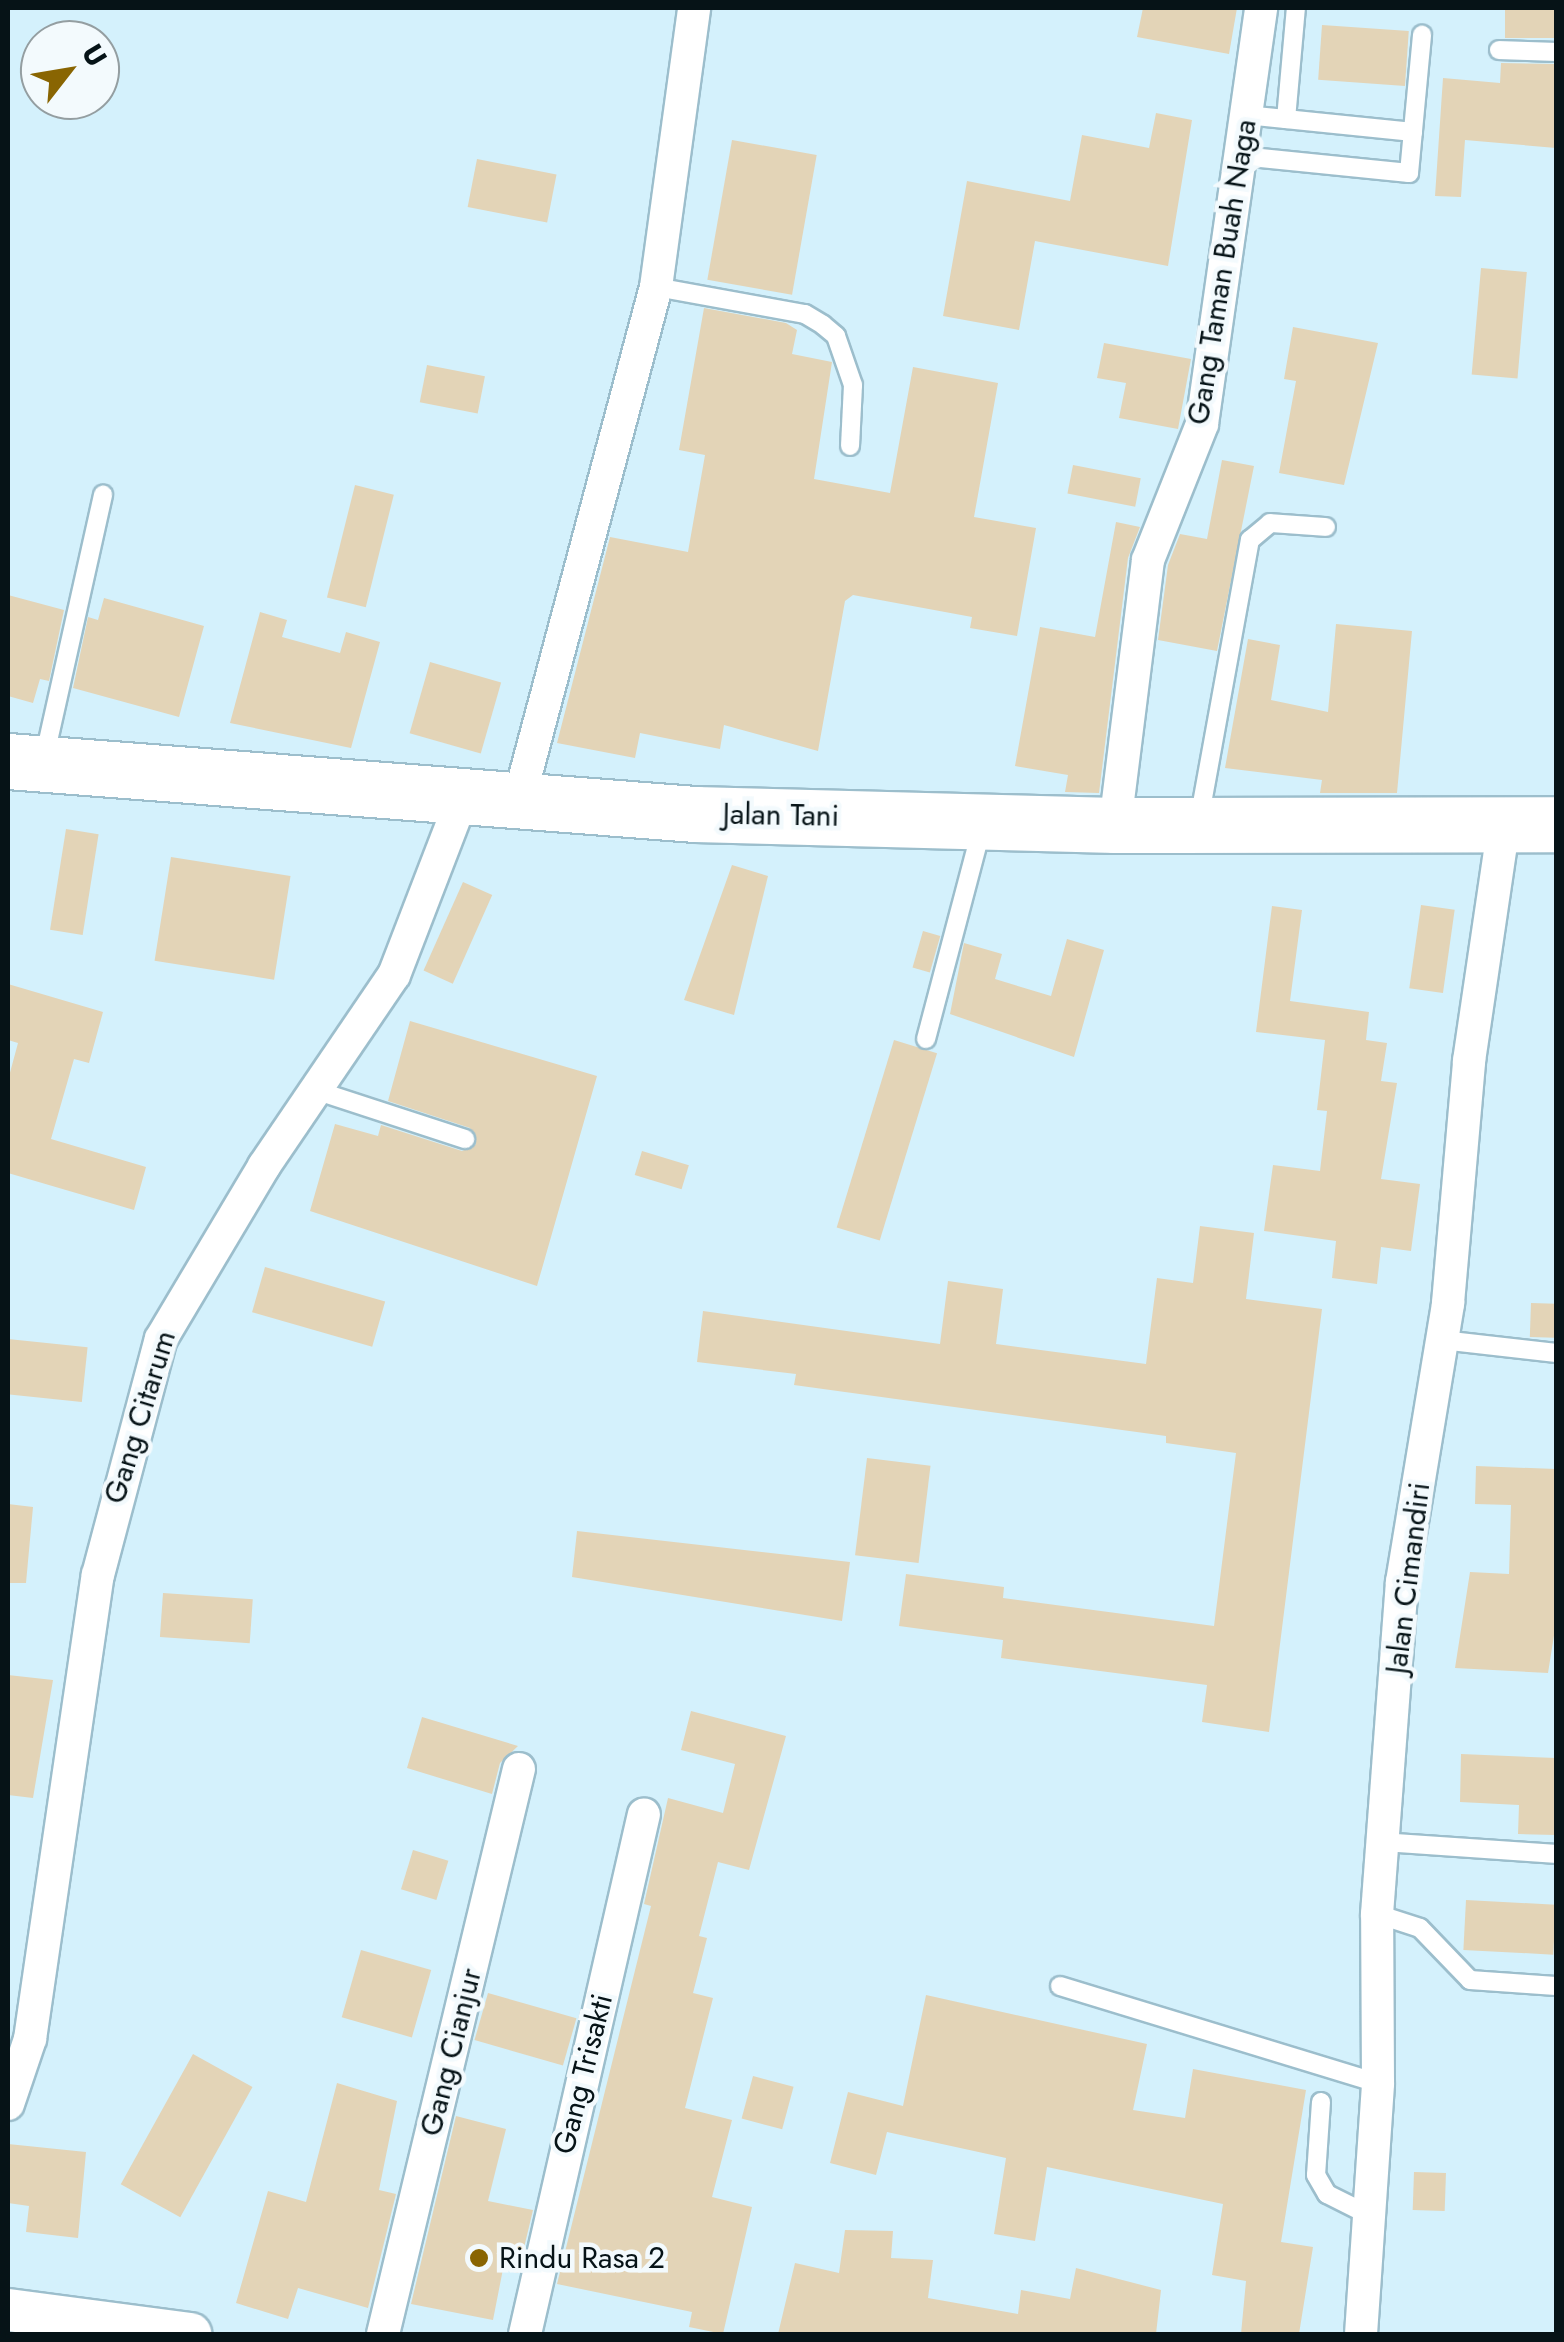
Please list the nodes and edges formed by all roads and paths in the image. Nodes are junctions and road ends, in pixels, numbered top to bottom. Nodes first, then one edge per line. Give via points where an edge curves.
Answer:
1 (694, 8) edge
2 (1261, 8) edge
3 (1296, 8) edge
4 (1422, 35) dead end
5 (1499, 50) dead end
6 (1556, 52) edge
7 (1246, 115) junction
8 (1286, 119) junction
9 (1412, 132) junction
10 (1241, 156) junction
11 (656, 287) junction
12 (850, 446) dead end
13 (104, 494) dead end
14 (1326, 527) dead end
15 (25, 762) edge
16 (462, 799) junction
17 (518, 804) junction
18 (984, 820) junction
19 (1530, 824) edge
20 (1115, 826) junction
21 (1198, 826) junction
22 (926, 1039) dead end
23 (316, 1090) junction
24 (465, 1139) dead end
25 (1442, 1340) junction
26 (1556, 1353) edge
27 (519, 1769) dead end
28 (644, 1814) dead end
29 (1382, 1842) junction
30 (1556, 1854) edge
31 (1376, 1914) junction
32 (1060, 1986) dead end
33 (1556, 1986) edge
34 (1378, 2083) junction
35 (1321, 2102) dead end
36 (8, 2104) edge
37 (1367, 2214) junction
38 (8, 2310) edge
39 (190, 2334) edge
40 (384, 2334) edge
41 (525, 2334) edge
42 (1360, 2334) edge

1 - 11 street
2 - 7 street, Gang Taman Buah Naga
3 - 8 lane
4 - 9 lane
5 - 6 lane
7 - 8 lane
7 - 10 street, Gang Taman Buah Naga
8 - 9 lane
9 - 10 lane via 1409,174
10 - 20 street, Gang Taman Buah Naga via 1202,424 1148,560
11 - 12 lane via 805,314 836,336 853,385
11 - 17 street
13 - 15 lane
14 - 21 lane via 1270,523 1250,540
15 - 16 highway, Jalan Tani
16 - 17 highway, Jalan Tani
16 - 23 street, Gang Citarum via 394,975
17 - 18 highway, Jalan Tani
18 - 20 highway, Jalan Tani
18 - 22 lane
19 - 21 highway, Jalan Tani
19 - 25 street, Jalan Cimandiri via 1470,1061
20 - 21 highway, Jalan Tani
23 - 24 lane
23 - 36 street, Gang Citarum via 172,1313 138,1413 98,1575 30,2039
25 - 26 lane
25 - 29 street, Jalan Cimandiri via 1402,1582
27 - 40 street, Gang Cianjur
28 - 41 street, Gang Trisakti
29 - 30 lane
29 - 31 street, Jalan Cimandiri
31 - 33 lane via 1420,1928 1470,1980
31 - 34 street, Jalan Cimandiri
32 - 34 lane
34 - 37 street, Jalan Cimandiri
35 - 37 lane via 1316,2175 1327,2194
37 - 42 street, Jalan Cimandiri
38 - 39 street

